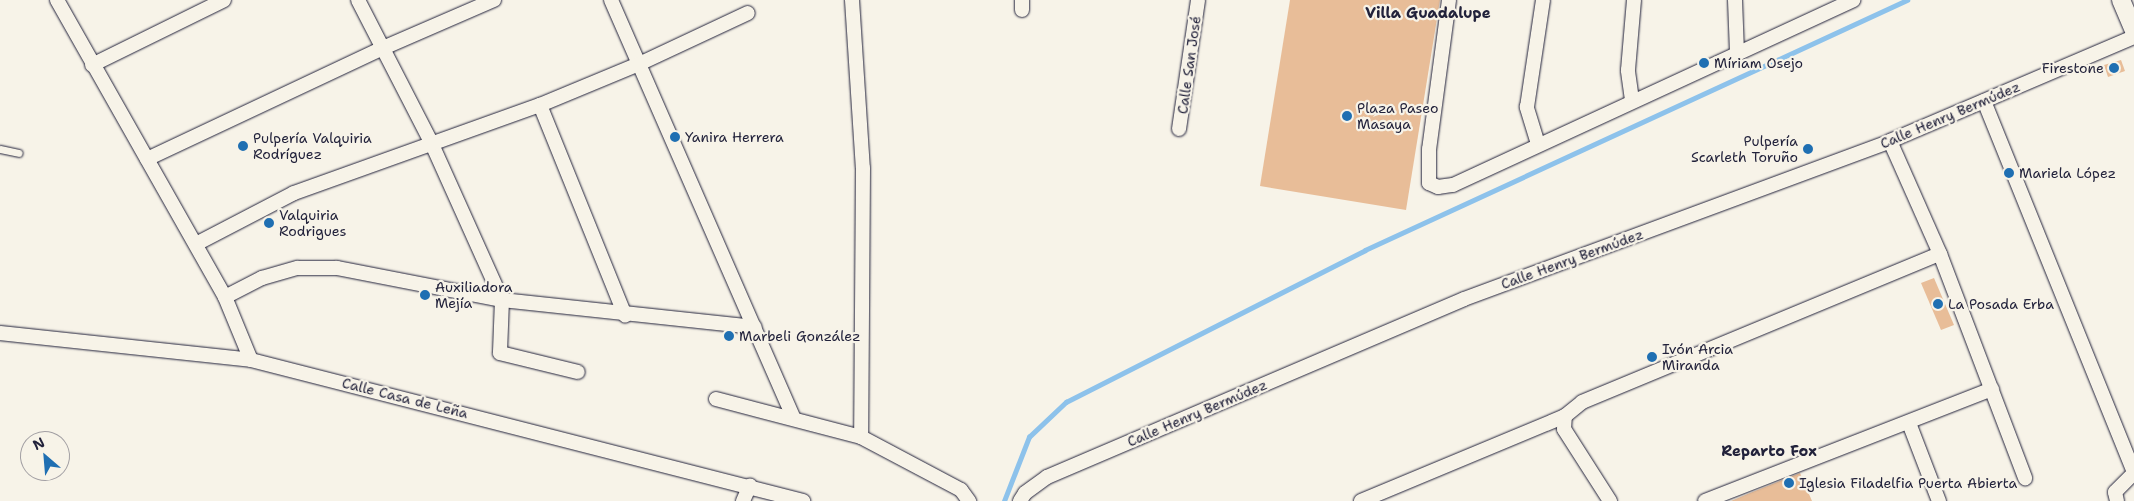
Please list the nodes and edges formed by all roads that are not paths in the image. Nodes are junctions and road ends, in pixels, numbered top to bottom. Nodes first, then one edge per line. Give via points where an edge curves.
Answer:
1 (57, 0) edge
2 (358, 0) edge
3 (494, 0) edge
4 (611, 0) edge
5 (852, 0) edge
6 (1198, 0) edge
7 (1449, 0) edge
8 (1543, 0) edge
9 (1634, 0) edge
10 (1735, 0) edge
11 (2122, 0) edge
12 (220, 1) edge
13 (1854, 1) edge
14 (748, 13) dead end
15 (2134, 31) edge
16 (2134, 37) edge
17 (383, 48) junction
18 (1737, 52) junction
19 (639, 64) junction
20 (92, 65) junction
21 (1632, 100) junction
22 (1984, 101) junction
23 (540, 105) junction
24 (1179, 129) dead end
25 (431, 142) junction
26 (1890, 142) junction
27 (1538, 144) junction
28 (0, 149) edge
29 (18, 153) dead end
30 (146, 159) junction
31 (196, 244) junction
32 (1940, 254) junction
33 (226, 296) junction
34 (502, 300) junction
35 (625, 315) junction
36 (755, 327) junction
37 (0, 333) edge
38 (252, 360) junction
39 (578, 372) dead end
40 (1992, 389) junction
41 (716, 399) dead end
42 (793, 416) junction
43 (1565, 416) junction
44 (1909, 423) junction
45 (861, 436) junction
46 (2134, 473) edge
47 (2024, 478) dead end
48 (750, 485) junction
49 (1726, 497) edge
50 (742, 501) edge
51 (803, 501) edge
52 (968, 501) edge
53 (1020, 501) edge
54 (1361, 501) edge
55 (1610, 501) edge
56 (1706, 501) edge
57 (1939, 501) edge
58 (2117, 501) edge

1 - 20 street
2 - 17 street
3 - 17 street
4 - 19 street
5 - 45 street via 863,168
6 - 24 street, Calle San José
7 - 27 street via 1429,149 1429,183 1438,187 1453,185
8 - 27 street via 1527,107
9 - 21 street via 1628,70
10 - 18 street
11 - 15 street
12 - 20 street
13 - 18 street
14 - 19 street
16 - 22 street, Calle Henry Bermúdez
17 - 25 street
17 - 30 street
18 - 21 street
19 - 23 street
19 - 36 street
20 - 30 street
21 - 27 street
22 - 26 street, Calle Henry Bermúdez
22 - 46 street
23 - 25 street
23 - 35 street
25 - 31 street via 294,193
25 - 34 street
26 - 32 street
26 - 53 street, Calle Henry Bermúdez via 1455,303 1047,477 1025,493
28 - 29 lane
30 - 31 street
31 - 33 street
32 - 40 street
32 - 43 street via 1582,402
33 - 34 street via 262,278 298,268 337,268
33 - 38 street
34 - 35 street
34 - 39 street via 500,353
35 - 36 street
36 - 42 street
37 - 38 street, Calle Casa de Leña
38 - 48 street, Calle Casa de Leña
40 - 44 street
40 - 47 street
41 - 42 street
42 - 45 street
43 - 54 street
43 - 55 street via 1564,429
44 - 49 street
44 - 57 street
45 - 52 street via 961,490
46 - 58 street via 2115,492
48 - 50 street
48 - 51 street, Calle Casa de Leña
49 - 56 street

